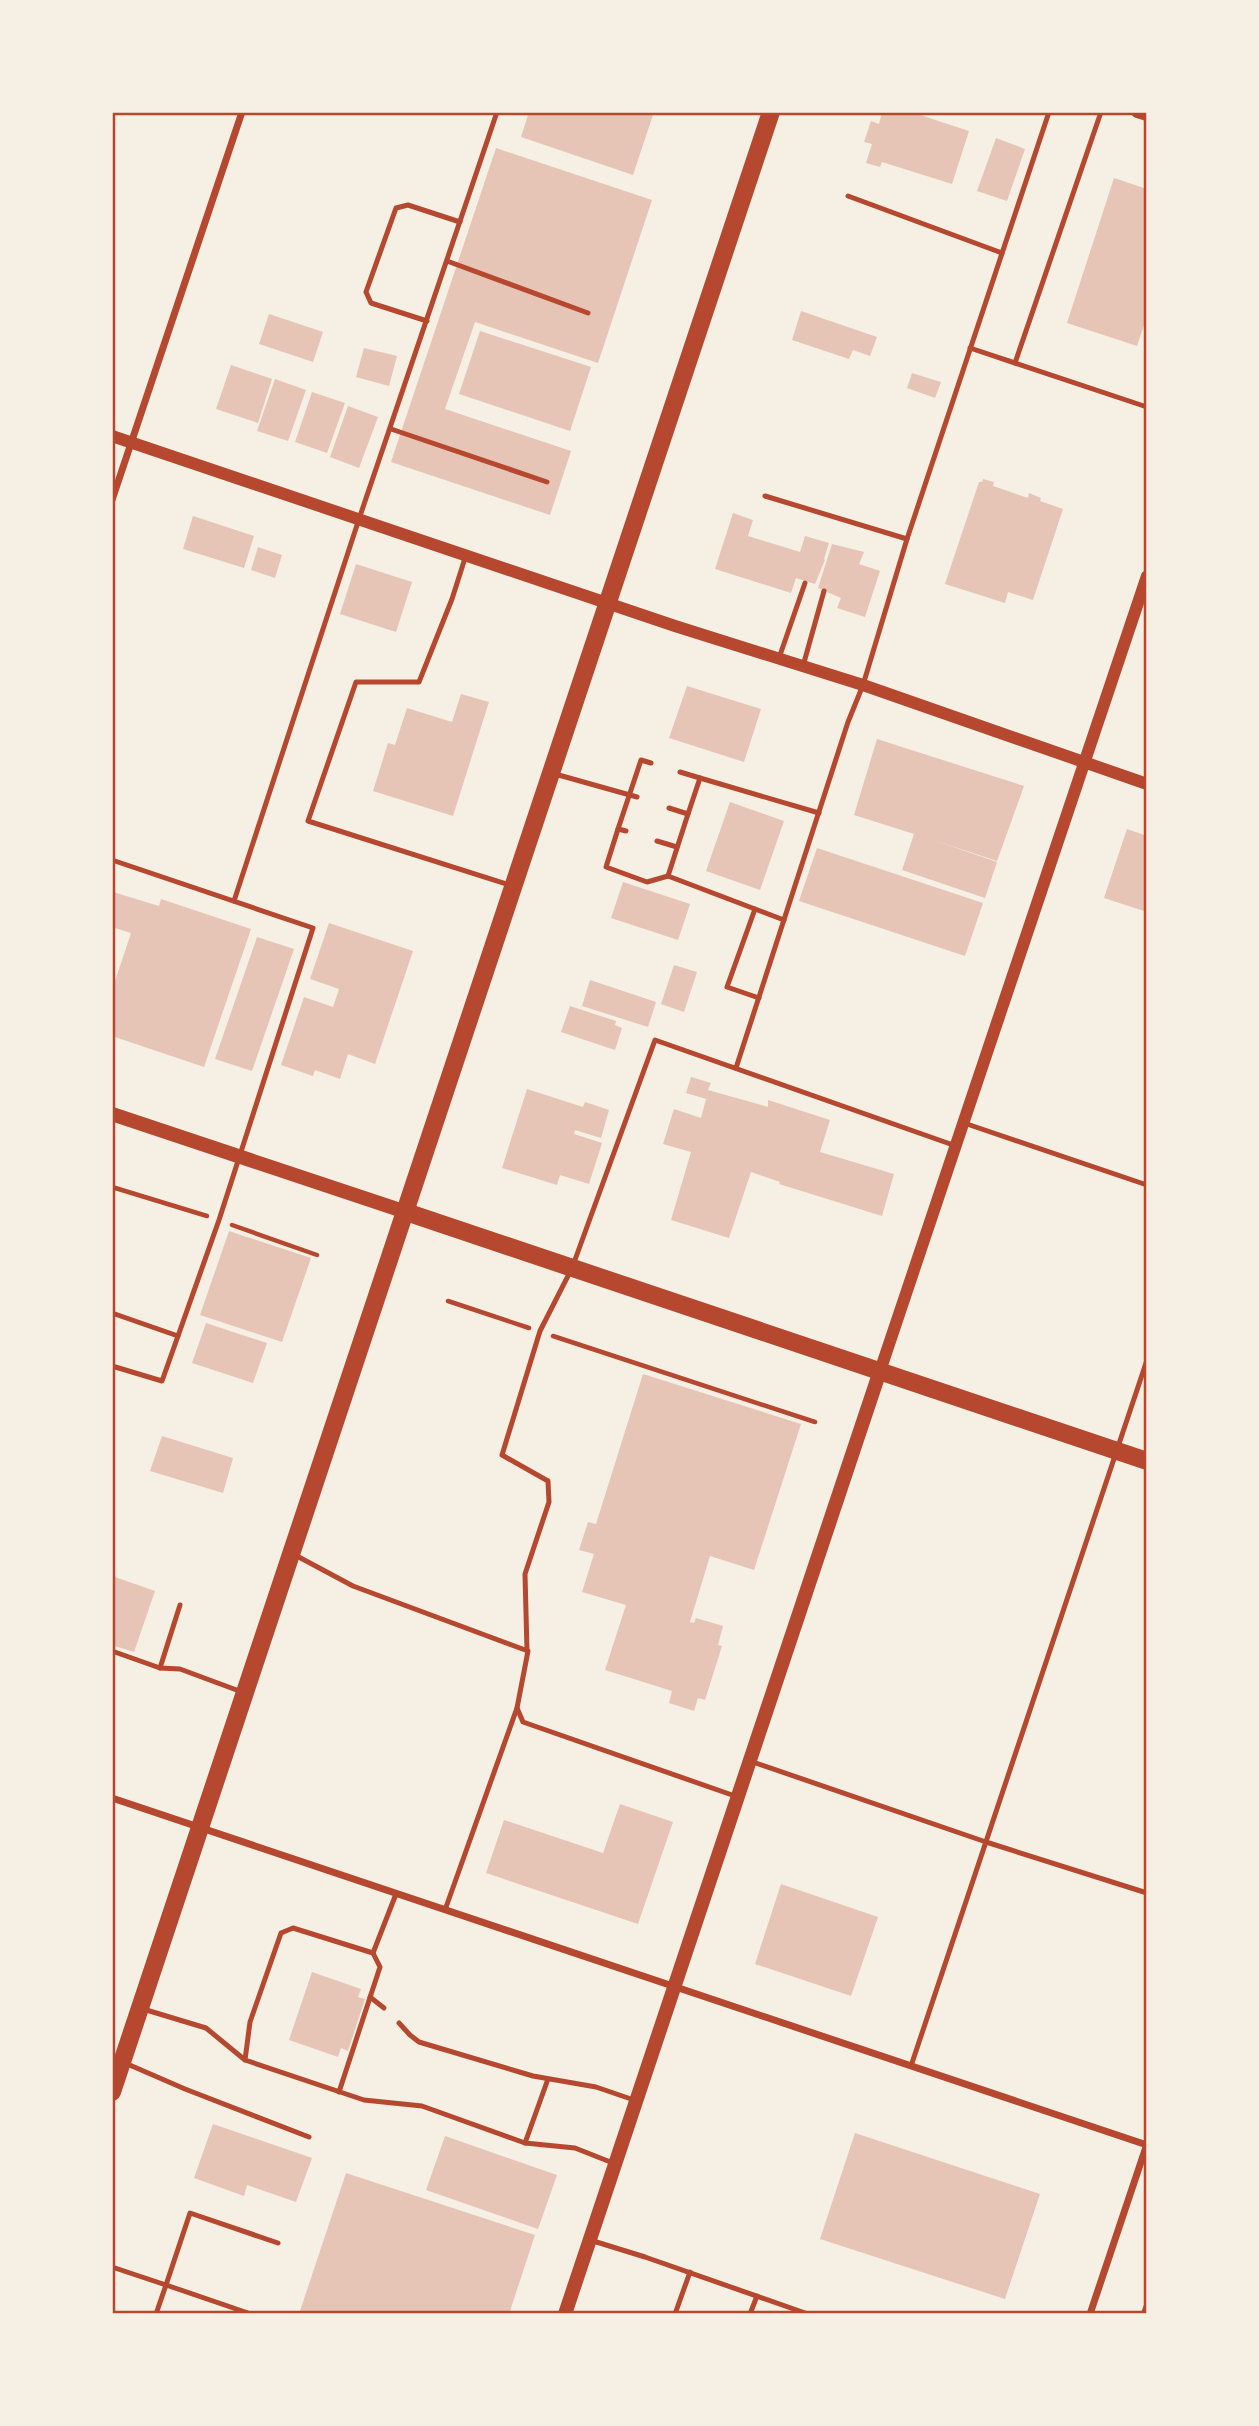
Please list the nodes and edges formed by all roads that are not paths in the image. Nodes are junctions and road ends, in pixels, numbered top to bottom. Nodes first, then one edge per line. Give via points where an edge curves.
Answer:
1 (243, 112) edge
2 (497, 112) edge
3 (771, 112) edge
4 (1049, 112) edge
5 (1101, 112) edge
6 (1137, 112) edge
7 (1147, 115) edge
8 (848, 196) dead end
9 (460, 222) junction
10 (1002, 253) junction
11 (447, 261) junction
12 (588, 313) dead end
13 (427, 321) junction
14 (970, 348) junction
15 (1015, 363) junction
16 (1147, 407) edge
17 (391, 429) junction
18 (112, 436) edge
19 (132, 443) junction
20 (547, 482) dead end
21 (765, 496) dead end
22 (112, 500) edge
23 (359, 519) junction
24 (907, 539) junction
25 (466, 555) junction
26 (1147, 576) edge
27 (806, 583) dead end
28 (824, 591) dead end
29 (608, 603) junction
30 (779, 658) junction
31 (803, 666) junction
32 (863, 685) junction
33 (651, 763) dead end
34 (1084, 763) junction
35 (680, 772) dead end
36 (552, 773) junction
37 (700, 778) junction
38 (1147, 784) edge
39 (630, 795) junction
40 (637, 797) dead end
41 (669, 808) dead end
42 (819, 813) junction
43 (688, 814) junction
44 (618, 829) junction
45 (626, 831) dead end
46 (657, 841) dead end
47 (677, 847) junction
48 (112, 860) edge
49 (668, 876) junction
50 (514, 887) junction
51 (234, 901) junction
52 (755, 909) junction
53 (784, 920) junction
54 (758, 998) junction
55 (736, 1068) junction
56 (112, 1114) edge
57 (964, 1123) junction
58 (956, 1146) junction
59 (239, 1157) junction
60 (1147, 1185) edge
61 (406, 1212) junction
62 (572, 1268) junction
63 (112, 1312) edge
64 (178, 1336) junction
65 (1147, 1360) edge
66 (112, 1366) edge
67 (880, 1371) junction
68 (1115, 1450) junction
69 (1147, 1461) edge
70 (292, 1553) junction
71 (180, 1605) dead end
72 (112, 1651) edge
73 (527, 1651) junction
74 (160, 1668) junction
75 (245, 1693) junction
76 (517, 1708) junction
77 (750, 1761) junction
78 (738, 1797) junction
79 (112, 1798) edge
80 (200, 1827) junction
81 (986, 1842) junction
82 (397, 1894) junction
83 (1147, 1894) edge
84 (445, 1910) junction
85 (373, 1953) junction
86 (675, 1987) junction
87 (370, 1997) junction
88 (140, 2008) junction
89 (384, 2008) dead end
90 (399, 2022) dead end
91 (245, 2060) junction
92 (122, 2062) junction
93 (911, 2066) junction
94 (548, 2079) junction
95 (112, 2092) edge
96 (339, 2092) junction
97 (637, 2101) junction
98 (309, 2137) dead end
99 (525, 2143) junction
100 (1147, 2145) edge
101 (616, 2164) junction
102 (590, 2240) junction
103 (278, 2243) dead end
104 (112, 2267) edge
105 (690, 2272) junction
106 (166, 2286) junction
107 (757, 2296) junction
108 (156, 2314) edge
109 (251, 2314) edge
110 (565, 2314) edge
111 (675, 2314) edge
112 (750, 2314) edge
113 (808, 2314) edge
114 (1090, 2314) edge

1 - 19 street
2 - 9 lane
3 - 29 main road
4 - 10 lane
5 - 15 lane
6 - 7 street
8 - 10 lane
9 - 11 lane
9 - 13 lane via 408,205 397,208 366,292 371,303
10 - 14 lane
11 - 12 lane
11 - 13 lane
13 - 17 lane
14 - 15 lane
14 - 24 lane
15 - 16 lane
17 - 20 lane
17 - 23 lane
18 - 19 street
19 - 22 street
19 - 23 street
21 - 24 lane
23 - 25 street
23 - 51 lane
24 - 32 lane
25 - 29 street
25 - 50 lane via 419,682 356,682 308,821
26 - 34 street
27 - 30 lane
28 - 31 lane
29 - 30 street
29 - 36 main road
30 - 31 street
31 - 32 street
32 - 34 street
32 - 42 lane
33 - 39 lane via 642,760
34 - 38 street
34 - 57 street
35 - 37 lane
36 - 39 lane
36 - 50 main road
37 - 42 lane
37 - 43 lane
39 - 40 lane
39 - 44 lane
41 - 43 lane
42 - 53 lane
43 - 47 lane
44 - 45 lane
44 - 49 lane via 606,867 647,882
46 - 47 lane
47 - 49 lane
48 - 51 lane
49 - 52 lane
50 - 61 main road
51 - 59 lane via 313,928
52 - 53 lane
52 - 54 lane via 727,987
53 - 54 lane
54 - 55 lane
55 - 58 lane
55 - 62 lane via 655,1040
56 - 59 main road
57 - 58 street
57 - 60 lane
58 - 67 street
59 - 61 main road
59 - 64 lane
61 - 62 main road
61 - 70 main road
62 - 67 main road
62 - 73 lane via 540,1331 502,1455 548,1481 549,1502 525,1574
63 - 64 lane
64 - 66 lane via 162,1381
65 - 68 lane
67 - 68 main road
67 - 77 main road
68 - 69 main road
68 - 81 lane
70 - 73 lane via 352,1586
70 - 75 main road
71 - 74 lane
72 - 74 lane
73 - 76 lane
74 - 75 lane via 180,1669
75 - 80 main road
76 - 78 lane via 523,1722
76 - 84 lane
77 - 78 main road
77 - 81 lane
78 - 86 main road
79 - 80 street
80 - 82 street
80 - 88 main road
81 - 83 lane
81 - 93 lane
82 - 84 street
82 - 85 lane
84 - 86 street
85 - 87 lane via 380,1967
85 - 91 lane via 293,1928 281,1933 250,2022
86 - 93 street
86 - 97 main road
87 - 89 lane
87 - 96 lane
88 - 91 lane via 206,2028
88 - 92 main road
90 - 94 lane via 419,2042
91 - 96 lane
92 - 95 main road
92 - 98 lane
93 - 100 street
94 - 97 lane via 596,2087
94 - 99 lane
96 - 99 lane via 364,2100 422,2106
97 - 101 main road
99 - 101 lane via 575,2148
100 - 114 street
101 - 102 main road
102 - 105 lane
102 - 110 main road
103 - 106 lane via 191,2213
104 - 106 lane
105 - 107 lane
105 - 111 lane
106 - 108 lane
106 - 109 lane
107 - 112 lane
107 - 113 lane

